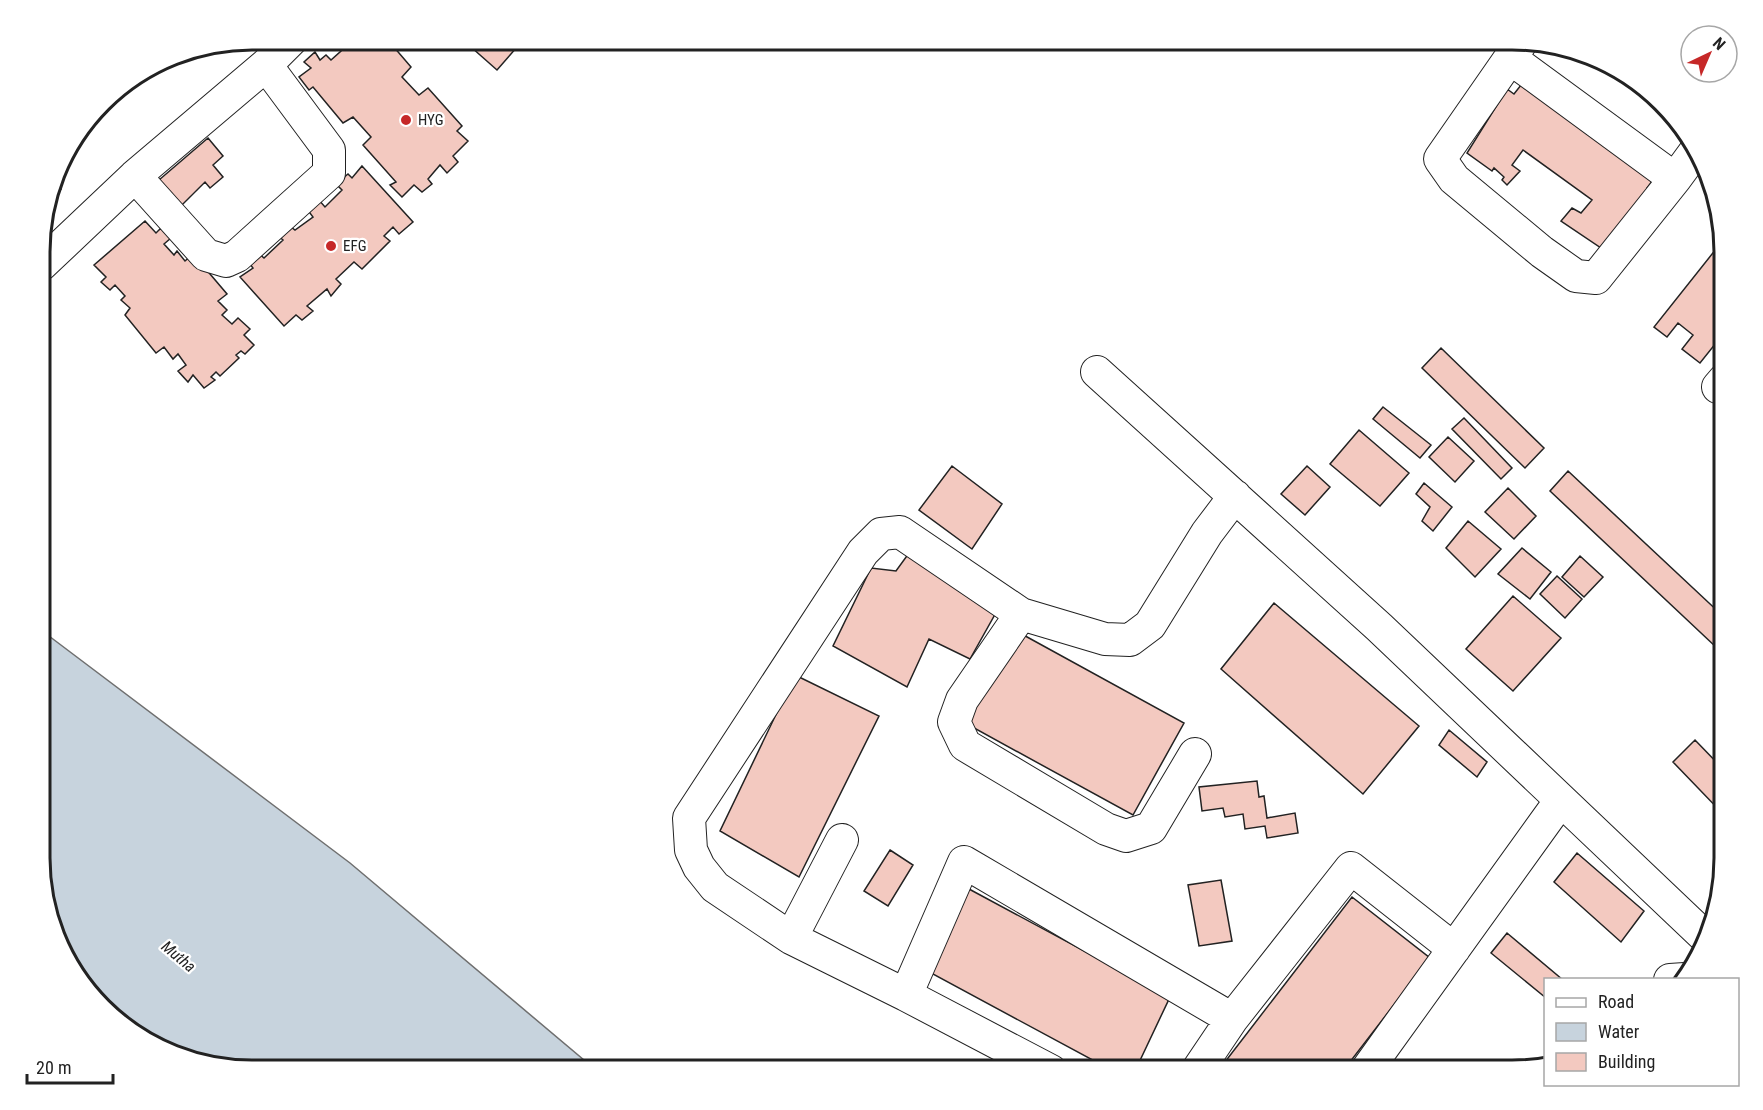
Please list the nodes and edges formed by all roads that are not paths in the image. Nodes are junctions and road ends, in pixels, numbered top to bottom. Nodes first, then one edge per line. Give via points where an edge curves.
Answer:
1 (281, 50) edge
2 (1515, 50) edge
3 (1518, 50) edge
4 (266, 65) junction
5 (1690, 158) edge
6 (135, 176) junction
7 (1674, 179) junction
8 (50, 256) edge
9 (1097, 372) dead end
10 (1235, 496) junction
11 (1020, 614) junction
12 (1196, 754) dead end
13 (1561, 800) junction
14 (842, 840) dead end
15 (1700, 932) edge
16 (790, 938) junction
17 (1454, 949) junction
18 (906, 995) junction
19 (1232, 1019) junction
20 (1030, 1060) edge
21 (1204, 1060) edge
22 (1374, 1060) edge

1 - 4 street
2 - 7 street via 1440,159 1454,179 1542,252 1576,276 1596,278
3 - 7 street
4 - 6 street
4 - 6 street via 329,150 330,173 237,256 226,261 206,255
5 - 7 street
6 - 8 street
9 - 10 street
10 - 11 street via 1206,533 1150,625 1130,640 1105,639
10 - 13 street
11 - 12 street via 962,700 954,722 965,745 1106,829 1126,836 1151,828
11 - 16 street via 900,532 881,534 863,552 688,818 691,850 716,887
13 - 15 street
13 - 17 street
14 - 16 street
16 - 18 street
17 - 19 street via 1351,868
17 - 22 street
18 - 19 street via 964,862
18 - 20 street
19 - 21 street

